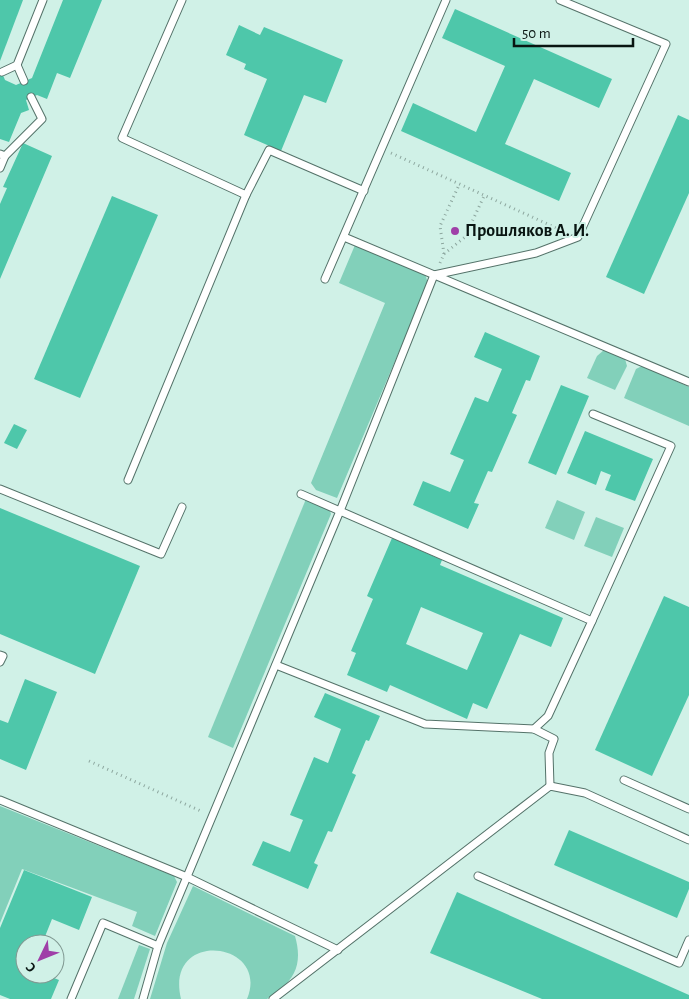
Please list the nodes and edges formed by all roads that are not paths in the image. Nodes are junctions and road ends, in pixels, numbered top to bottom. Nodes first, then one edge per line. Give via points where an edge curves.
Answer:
1 (43, 0) edge
2 (182, 0) edge
3 (446, 0) edge
4 (560, 0) edge
5 (17, 65) junction
6 (2, 72) dead end
7 (24, 81) dead end
8 (31, 97) dead end
9 (2, 155) edge
10 (0, 168) edge
11 (364, 191) junction
12 (246, 195) junction
13 (344, 237) junction
14 (434, 275) junction
15 (325, 279) dead end
16 (689, 382) edge
17 (593, 414) dead end
18 (128, 480) dead end
19 (0, 489) edge
20 (301, 494) dead end
21 (182, 507) dead end
22 (340, 511) junction
23 (592, 621) junction
24 (0, 654) edge
25 (0, 662) edge
26 (276, 664) junction
27 (534, 729) junction
28 (624, 780) dead end
29 (550, 786) junction
30 (0, 800) edge
31 (689, 809) edge
32 (689, 840) edge
33 (478, 876) dead end
34 (187, 877) junction
35 (689, 940) edge
36 (158, 946) junction
37 (338, 950) junction
38 (71, 999) edge
39 (142, 999) edge
40 (273, 999) edge

1 - 5 lane
2 - 12 lane via 122,138
3 - 11 lane
4 - 14 lane via 666,44 578,237 536,253
5 - 6 lane
5 - 7 lane
8 - 9 lane via 42,119
9 - 10 lane
11 - 12 lane via 269,150
11 - 13 lane
12 - 18 lane
13 - 14 lane
13 - 15 lane
14 - 16 lane
14 - 22 lane
17 - 23 lane via 671,446
19 - 21 lane via 161,554
20 - 22 lane
22 - 23 lane
22 - 26 lane
23 - 27 lane via 548,716
24 - 25 lane
26 - 27 lane via 425,724
26 - 34 lane
27 - 29 lane via 554,739 549,753
28 - 31 lane
29 - 32 lane via 585,793
29 - 37 lane
30 - 34 lane
33 - 35 lane via 679,963
34 - 36 lane
34 - 37 lane
36 - 38 lane via 103,923
36 - 39 lane
37 - 40 lane

